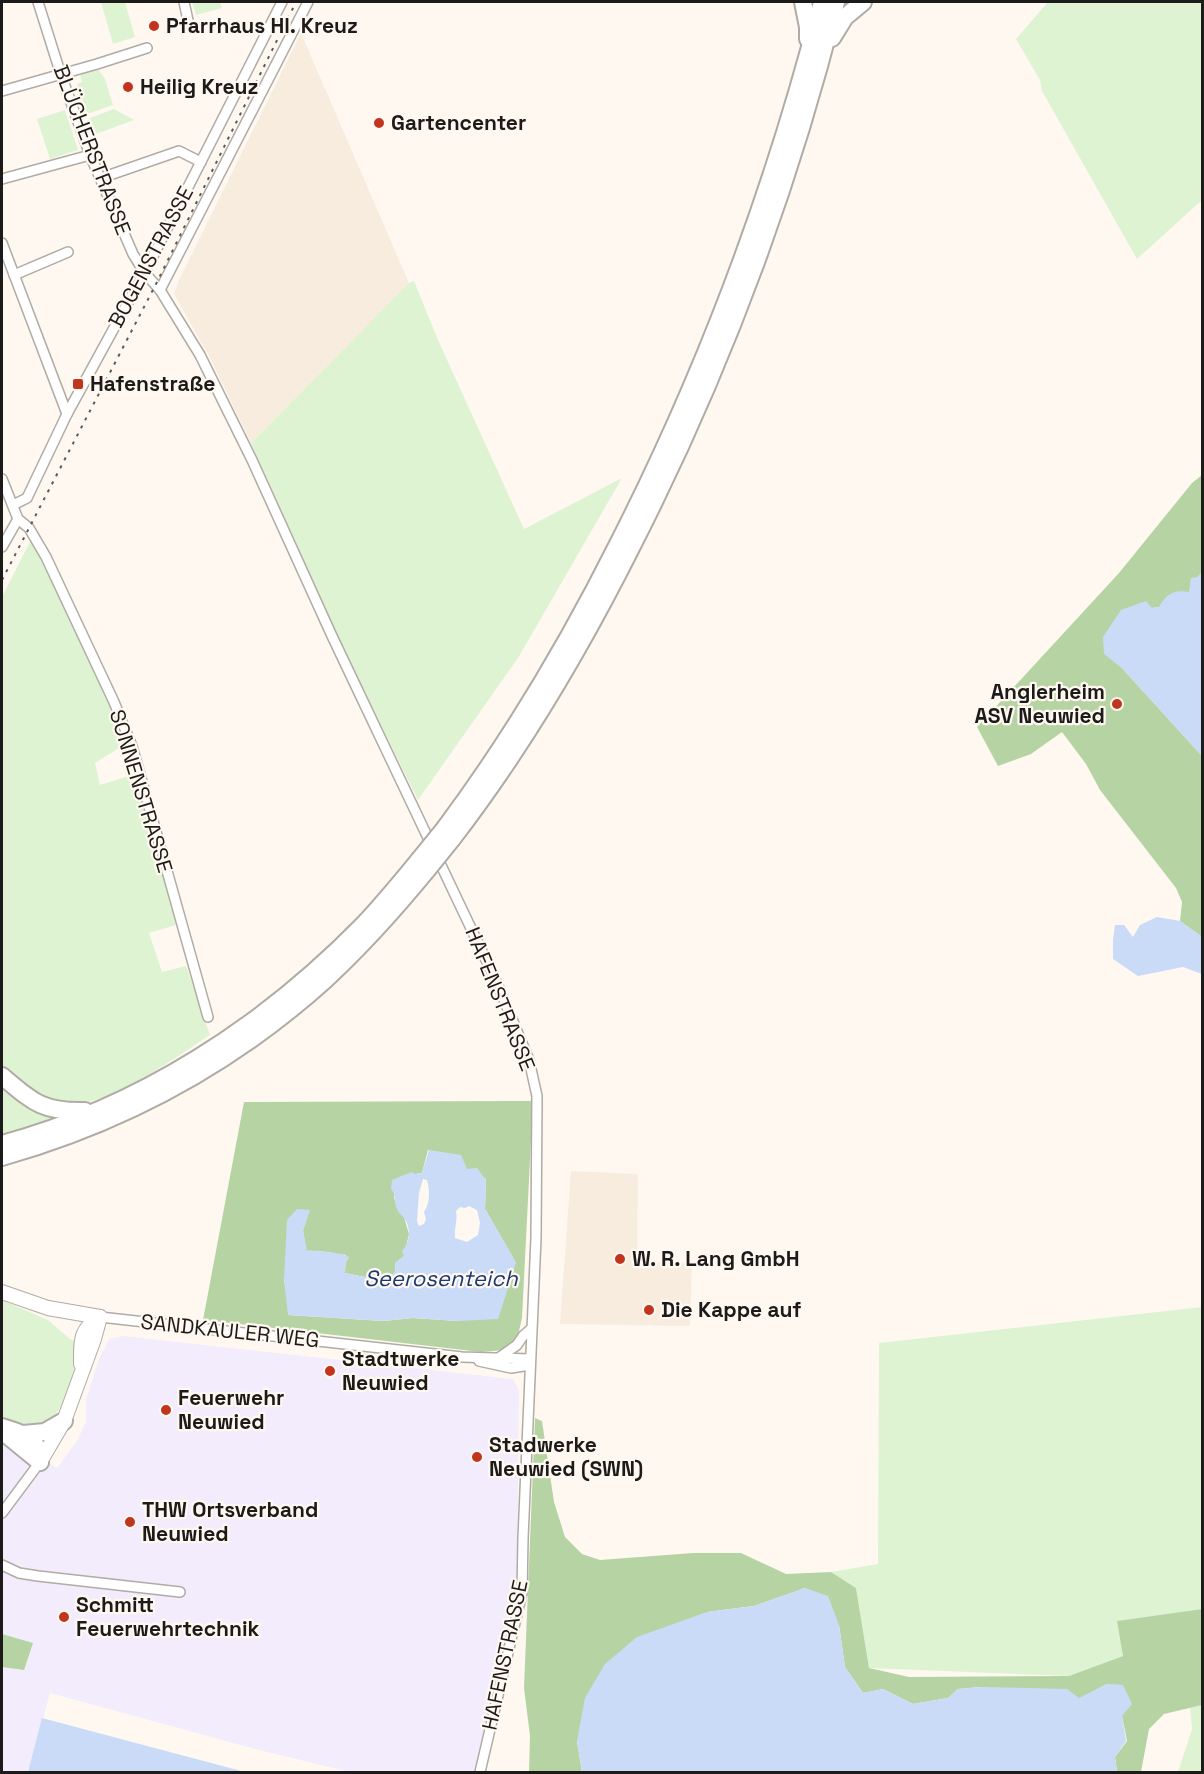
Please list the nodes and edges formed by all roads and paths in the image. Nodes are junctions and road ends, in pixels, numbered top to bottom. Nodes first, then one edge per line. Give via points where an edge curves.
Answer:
1 (38, 2) edge
2 (184, 2) edge
3 (282, 2) edge
4 (308, 2) edge
5 (803, 2) edge
6 (822, 2) edge
7 (836, 2) edge
8 (863, 2) edge
9 (189, 25) dead end
10 (147, 48) dead end
11 (815, 56) junction
12 (61, 75) junction
13 (2, 91) edge
14 (90, 155) junction
15 (201, 162) junction
16 (101, 178) junction
17 (2, 179) edge
18 (2, 243) edge
19 (68, 252) dead end
20 (144, 272) junction
21 (14, 275) junction
22 (160, 290) junction
23 (68, 414) junction
24 (2, 478) edge
25 (13, 505) junction
26 (18, 519) junction
27 (2, 547) edge
28 (423, 865) junction
29 (208, 1017) dead end
30 (2, 1076) edge
31 (95, 1111) junction
32 (2, 1144) edge
33 (2, 1157) edge
34 (2, 1292) edge
35 (48, 1308) junction
36 (100, 1317) junction
37 (531, 1329) junction
38 (81, 1339) junction
39 (462, 1357) junction
40 (500, 1357) junction
41 (530, 1362) junction
42 (81, 1373) junction
43 (64, 1421) junction
44 (2, 1428) edge
45 (23, 1434) junction
46 (40, 1462) junction
47 (2, 1514) edge
48 (2, 1565) edge
49 (180, 1592) dead end
50 (480, 1773) edge

1 - 12 street, BLÜCHERSTRASSE
2 - 9 street
3 - 15 street, BOGENSTRASSE
4 - 22 street
5 - 11 highway
6 - 11 highway
7 - 11 highway
8 - 11 highway via 845,17
10 - 12 street
11 - 28 highway, bridge via 736,278 653,476 562,650 448,833
12 - 13 street
12 - 14 street, BLÜCHERSTRASSE
14 - 16 street, BLÜCHERSTRASSE
14 - 17 street
15 - 16 street via 179,151
15 - 20 street, BOGENSTRASSE
16 - 20 street, BLÜCHERSTRASSE
18 - 21 street
19 - 21 street
20 - 22 street, BLÜCHERSTRASSE
20 - 23 street, BOGENSTRASSE
21 - 23 street
22 - 37 street, HAFENSTRASSE via 200,355 252,460 497,983 529,1060 537,1096
23 - 25 street, BOGENSTRASSE via 27,498
24 - 25 street, SONNENSTRASSE
25 - 26 street, SONNENSTRASSE
26 - 27 street
26 - 29 street, SONNENSTRASSE via 29,528 45,557 132,746
28 - 31 highway via 312,974 271,1008 182,1068
28 - 33 highway via 372,934 327,979 221,1060 134,1109 81,1132
30 - 31 highway via 41,1106
31 - 32 highway
34 - 35 street, SANDKAULER WEG
35 - 36 street, SANDKAULER WEG
35 - 38 street via 69,1322
36 - 38 street via 89,1323
36 - 39 street, SANDKAULER WEG
36 - 42 street
37 - 40 street via 518,1345
37 - 41 street, HAFENSTRASSE
38 - 42 street
39 - 40 street, SANDKAULER WEG
39 - 41 street, SANDKAULER WEG via 511,1368
40 - 41 street, SANDKAULER WEG
41 - 50 street, HAFENSTRASSE via 522,1593
42 - 43 street
43 - 45 highway via 45,1432
43 - 46 street
44 - 45 highway
44 - 46 highway
45 - 46 highway via 38,1446
46 - 47 street
48 - 49 street via 38,1576

